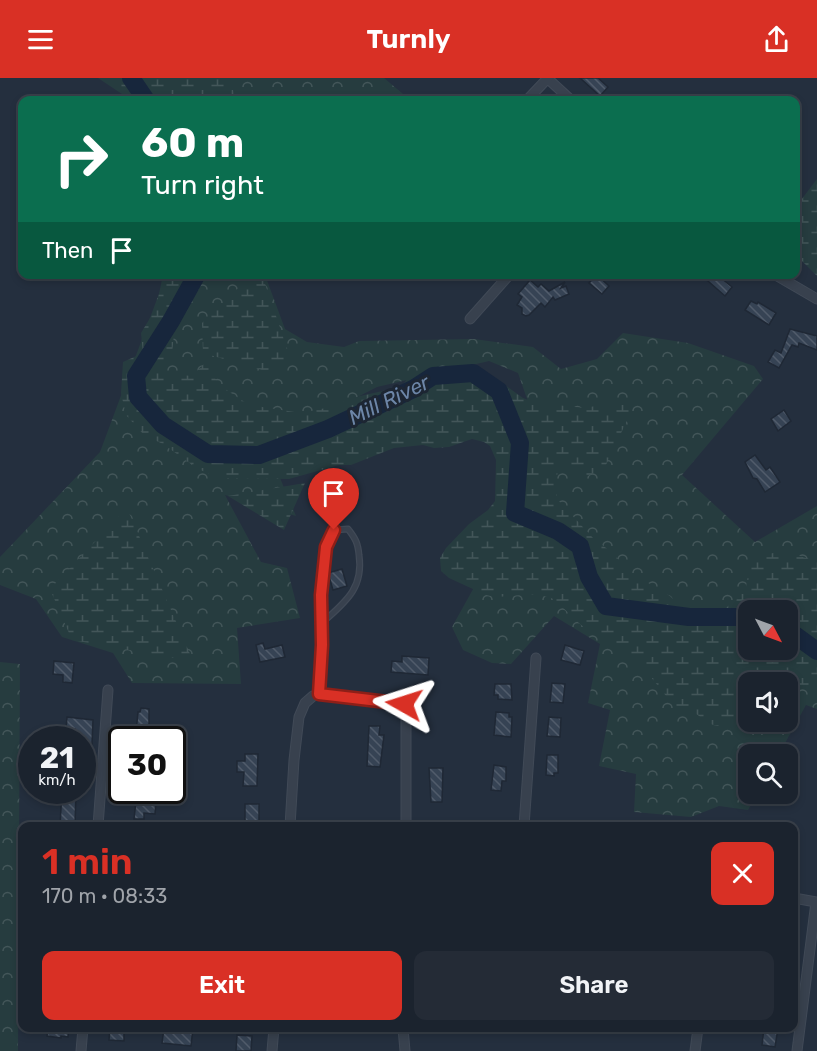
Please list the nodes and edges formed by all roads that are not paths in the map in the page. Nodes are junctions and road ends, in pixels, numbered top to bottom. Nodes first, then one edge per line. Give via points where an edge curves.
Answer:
1 (547, 78) edge
2 (531, 96) edge
3 (567, 96) edge
4 (506, 279) edge
5 (783, 279) edge
6 (817, 299) edge
7 (470, 319) dead end
8 (322, 622) junction
9 (536, 658) dead end
10 (108, 690) dead end
11 (319, 694) junction
12 (98, 822) edge
13 (290, 822) edge
14 (406, 822) edge
15 (524, 822) edge
16 (798, 899) edge
17 (816, 902) edge
18 (83, 1032) edge
19 (274, 1032) edge
20 (404, 1032) edge
21 (697, 1032) edge
22 (81, 1051) edge
23 (272, 1051) edge
24 (405, 1051) edge
25 (695, 1051) edge
26 (797, 1051) edge

1 - 2 street
1 - 3 street
4 - 7 street
5 - 6 street
8 - 8 lane via 326,547 334,530 348,530 357,541 359,582 342,605
8 - 11 lane
9 - 15 street
10 - 12 street
11 - 13 street via 302,707 298,722
11 - 14 street via 406,704
16 - 17 street
17 - 26 street
18 - 22 street
19 - 23 street
20 - 24 street
21 - 25 street

